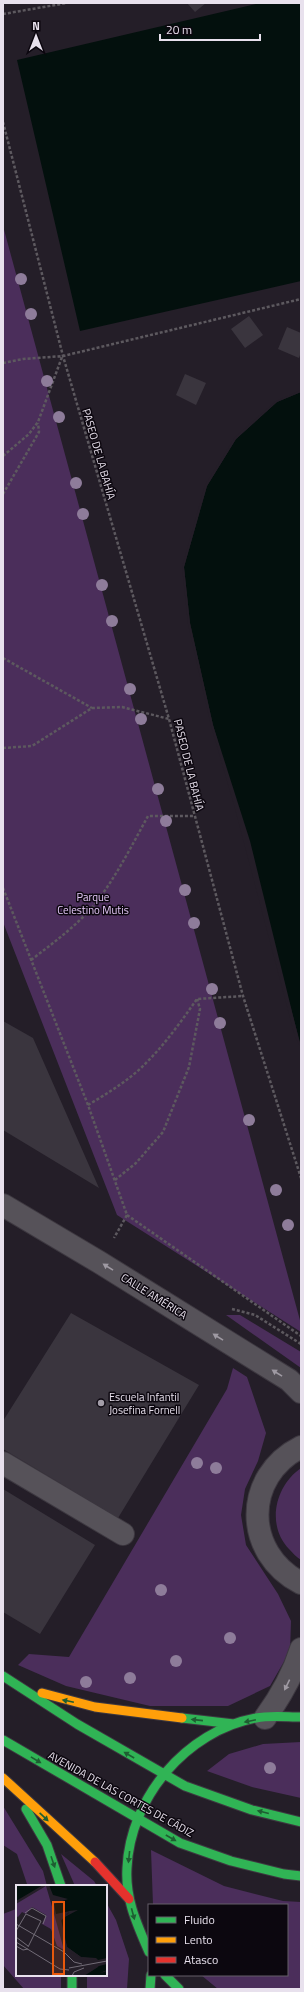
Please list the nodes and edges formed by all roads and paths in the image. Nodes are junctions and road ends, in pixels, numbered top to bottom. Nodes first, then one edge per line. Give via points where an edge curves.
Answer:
1 (67, 3) edge
2 (3, 14) edge
3 (3, 122) edge
4 (301, 299) edge
5 (63, 356) junction
6 (3, 363) edge
7 (38, 422) junction
8 (3, 456) edge
9 (3, 494) edge
10 (3, 658) edge
11 (92, 708) junction
12 (169, 719) junction
13 (3, 748) edge
14 (193, 816) junction
15 (3, 888) edge
16 (31, 960) junction
17 (243, 996) junction
18 (197, 999) junction
19 (88, 1106) junction
20 (301, 1178) edge
21 (115, 1180) junction
22 (3, 1205) edge
23 (127, 1215) junction
24 (99, 1262) junction
25 (301, 1336) edge
26 (301, 1392) edge
27 (301, 1447) edge
28 (3, 1463) edge
29 (123, 1534) dead end
30 (300, 1585) edge
31 (301, 1649) edge
32 (3, 1676) edge
33 (20, 1686) junction
34 (301, 1717) edge
35 (265, 1718) junction
36 (236, 1724) junction
37 (3, 1740) edge
38 (163, 1774) junction
39 (3, 1778) edge
40 (16, 1791) junction
41 (137, 1819) junction
42 (301, 1822) edge
43 (301, 1876) edge
44 (61, 1885) edge
45 (129, 1899) junction
46 (148, 1950) edge
47 (72, 1976) edge
48 (151, 1976) edge
49 (166, 1976) edge
50 (72, 1989) edge
51 (150, 1989) edge
52 (179, 1989) edge

1 - 2 path
3 - 5 path, PASEO DE LA BAHÍA
4 - 5 path
5 - 6 path
5 - 7 path
5 - 12 path, PASEO DE LA BAHÍA
7 - 8 path via 29,434
7 - 9 path via 39,432
10 - 11 path
11 - 12 path via 122,707
11 - 13 path via 32,746
12 - 14 path, PASEO DE LA BAHÍA
14 - 16 path via 148,816 122,864 90,909 65,935
14 - 17 path, PASEO DE LA BAHÍA
15 - 16 path
16 - 19 path
17 - 18 path
17 - 20 path, PASEO DE LA BAHÍA
18 - 19 path via 147,1062
18 - 21 path via 200,1009 189,1067 163,1132 136,1163
19 - 21 path
21 - 23 path
22 - 24 street, CALLE AMÉRICA
23 - 24 path
23 - 25 path
26 -> 24 street, CALLE AMÉRICA via 289,1380
27 - 30 street via 281,1459 266,1479 258,1502 258,1526 265,1549 279,1568
28 - 29 street
31 -> 35 street via 296,1666 282,1694
32 - 33 main road
36 -> 33 main road via 95,1707
38 -> 33 main road via 76,1724
34 - 35 main road
35 -> 36 main road
36 - 38 main road via 188,1748
37 -> 41 main road, AVENIDA DE LAS CORTES DE CÁDIZ
38 - 41 main road via 150,1791
42 -> 38 main road via 252,1810 185,1786
39 - 40 main road
40 -> 44 main road via 46,1845
40 -> 45 main road via 101,1868
41 -> 43 main road, AVENIDA DE LAS CORTES DE CÁDIZ via 200,1851 262,1869
41 -> 45 main road via 128,1856
45 -> 46 main road via 137,1930
47 - 50 main road
48 - 51 main road
49 - 52 main road

